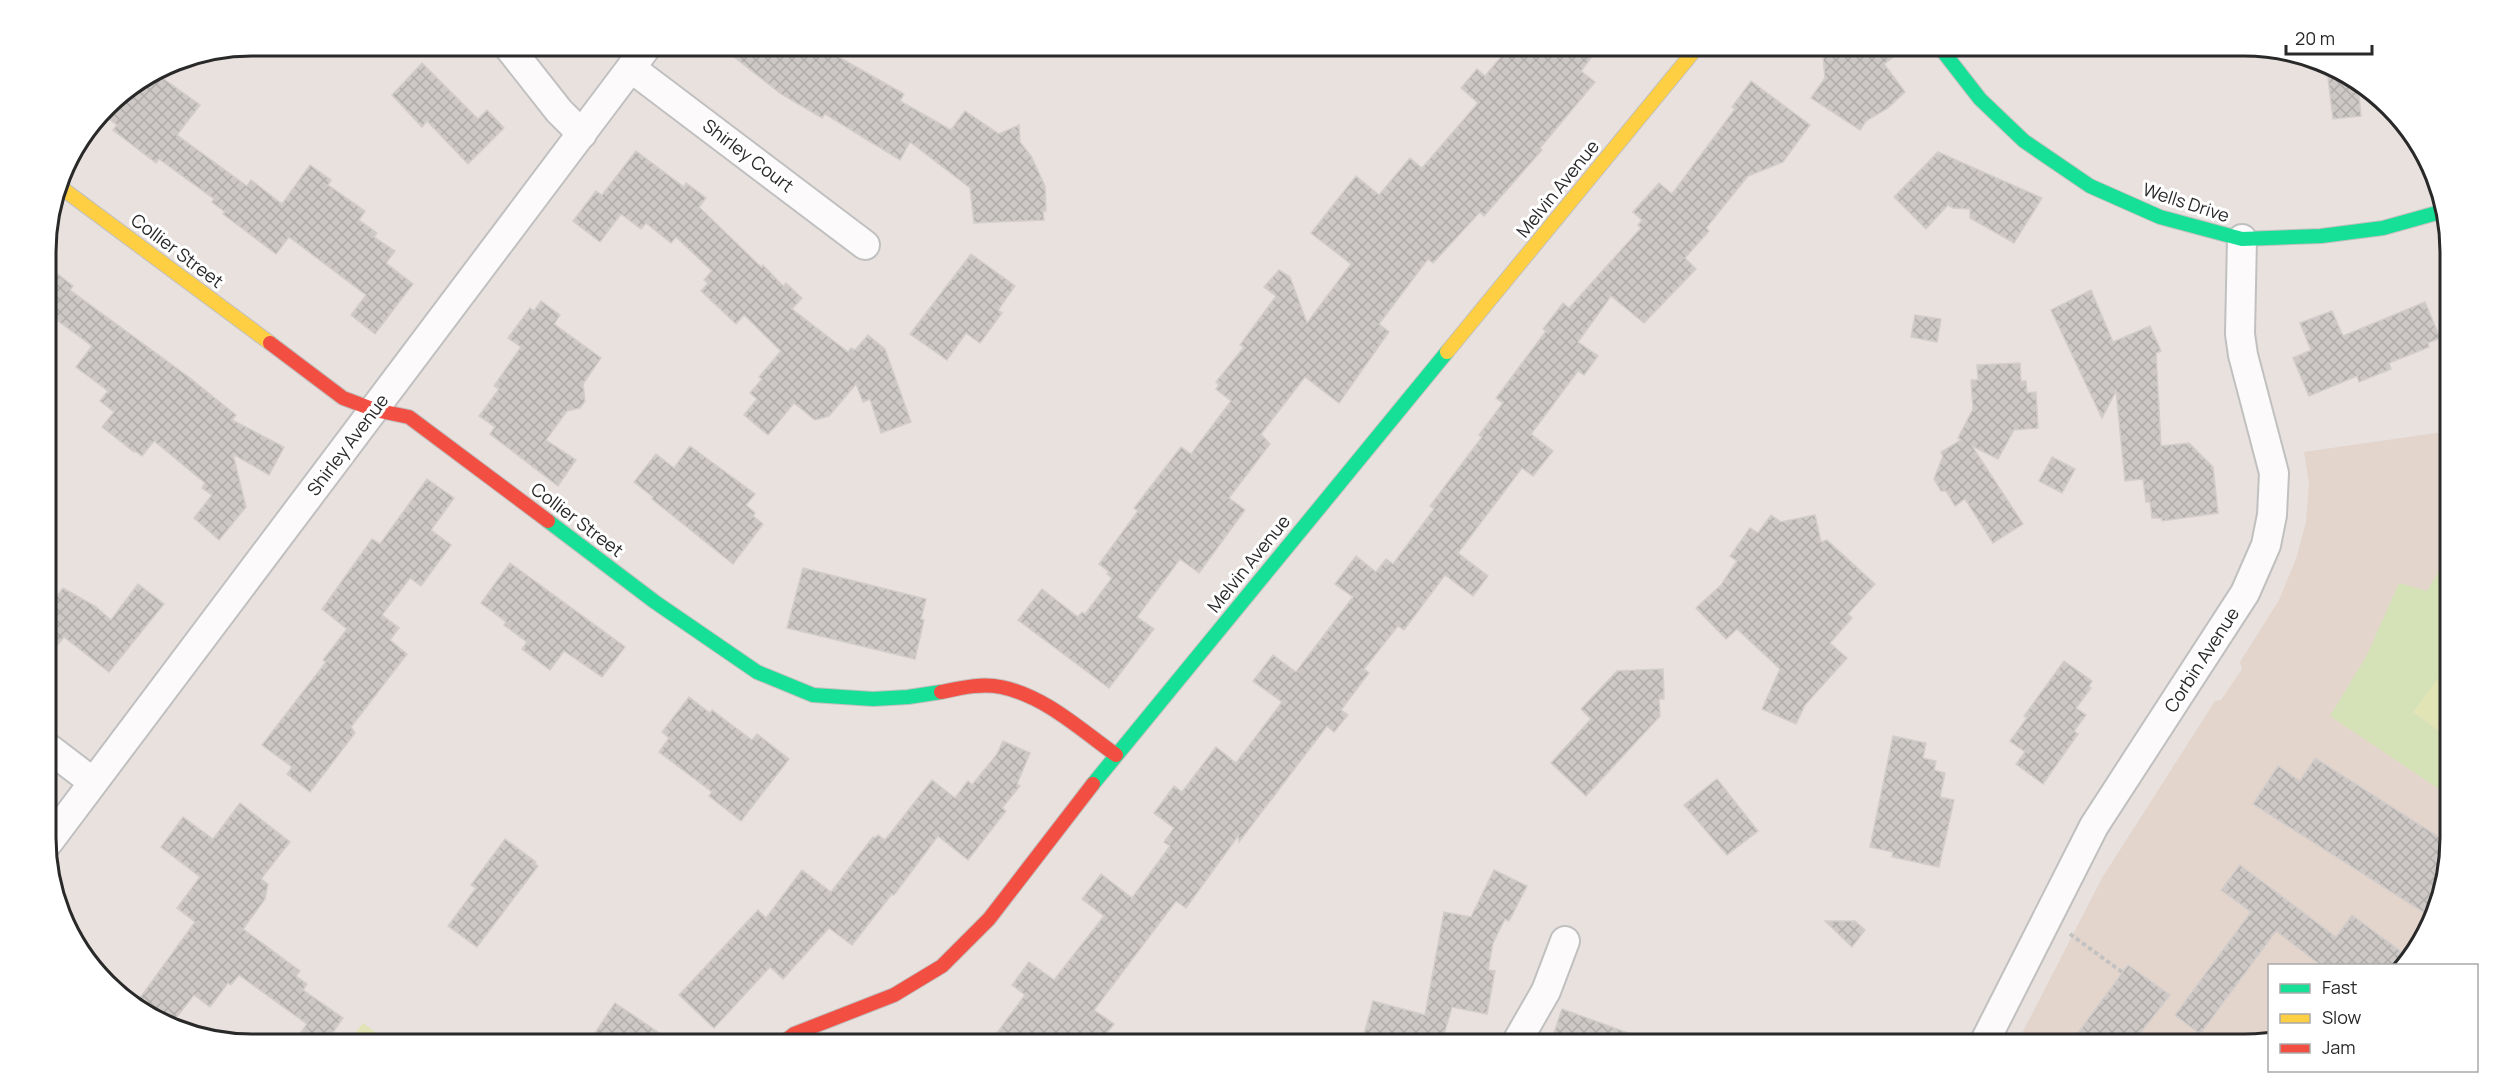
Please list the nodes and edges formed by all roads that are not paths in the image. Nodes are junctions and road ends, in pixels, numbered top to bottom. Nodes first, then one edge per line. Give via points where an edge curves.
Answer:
1 (516, 56) edge
2 (640, 56) edge
3 (1690, 56) edge
4 (1947, 56) edge
5 (631, 68) junction
6 (582, 134) junction
7 (65, 191) edge
8 (2436, 213) edge
9 (2242, 239) junction
10 (865, 245) dead end
11 (375, 410) junction
12 (56, 754) edge
13 (1116, 755) junction
14 (93, 782) junction
15 (56, 832) edge
16 (1565, 941) dead end
17 (794, 1034) edge
18 (1521, 1034) edge
19 (1989, 1034) edge

1 - 6 street
2 - 5 street, Shirley Avenue
3 - 13 street, Melvin Avenue
4 - 9 street, Wells Drive via 1980,99 2024,141 2090,186 2160,217
5 - 6 street, Shirley Avenue
5 - 10 street, Shirley Court
6 - 11 street, Shirley Avenue
7 - 11 street, Collier Street via 343,398
8 - 9 street, Wells Drive via 2383,228 2321,236
9 - 19 street, Corbin Avenue via 2241,344 2274,473 2266,545 2245,593 2094,826
11 - 13 street, Collier Street via 409,417 655,602 757,672 813,695 873,699 975,686 1000,687 1052,709
11 - 14 street, Shirley Avenue
12 - 14 street
13 - 17 street, Melvin Avenue via 989,919 942,966 894,995
14 - 15 street, Shirley Avenue
16 - 18 street via 1546,991

